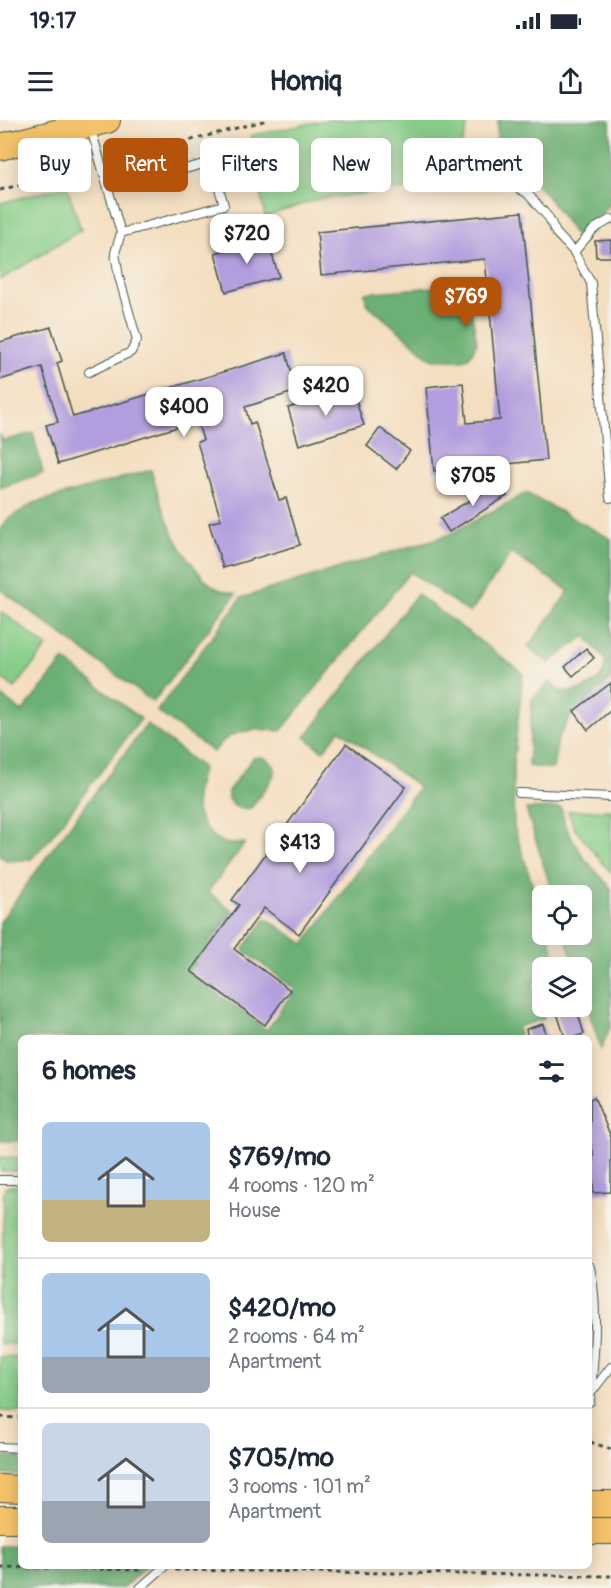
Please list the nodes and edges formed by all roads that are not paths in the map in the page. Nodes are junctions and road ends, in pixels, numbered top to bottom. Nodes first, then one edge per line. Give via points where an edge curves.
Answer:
1 (95, 121) edge
2 (0, 147) edge
3 (188, 168) edge
4 (525, 192) edge
5 (611, 219) edge
6 (121, 233) junction
7 (574, 252) junction
8 (89, 372) dead end
9 (610, 498) edge
10 (519, 793) dead end
11 (611, 797) edge
12 (0, 1180) edge
13 (18, 1180) edge
14 (592, 1278) edge
15 (611, 1367) edge
16 (592, 1374) edge
17 (592, 1392) edge
18 (0, 1447) edge
19 (18, 1448) edge
20 (0, 1488) edge
21 (18, 1489) edge
22 (592, 1504) edge
23 (611, 1504) edge
24 (0, 1519) edge
25 (18, 1519) edge
26 (592, 1531) edge
27 (611, 1532) edge
28 (162, 1569) edge
29 (140, 1588) edge

1 - 2 main road
1 - 6 lane via 101,164
3 - 6 lane via 212,162 224,205
4 - 7 lane
5 - 7 lane via 594,229
6 - 8 lane via 114,253 137,340 131,352
7 - 9 lane via 591,283
10 - 11 lane
12 - 13 lane
14 - 16 lane
15 - 17 lane
18 - 19 lane
20 - 21 main road
22 - 23 main road
24 - 25 main road
26 - 27 main road
28 - 29 lane

